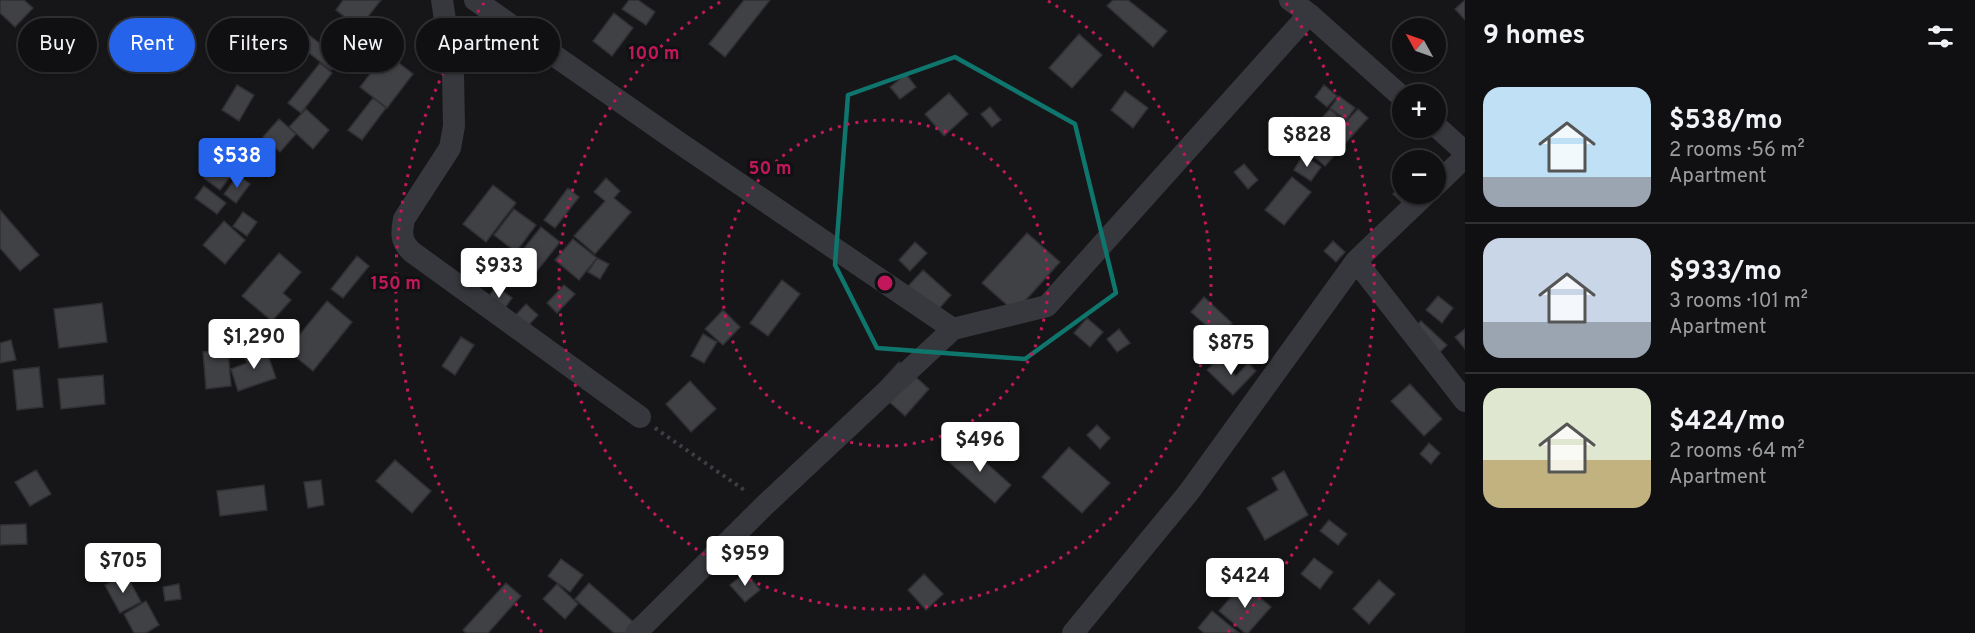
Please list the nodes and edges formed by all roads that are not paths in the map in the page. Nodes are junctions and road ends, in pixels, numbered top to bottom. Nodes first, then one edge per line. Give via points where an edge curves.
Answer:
1 (442, 0) edge
2 (476, 0) edge
3 (1290, 0) edge
4 (1309, 14) junction
5 (1392, 88) edge
6 (1446, 136) edge
7 (1465, 154) edge
8 (1446, 174) edge
9 (1416, 204) edge
10 (1356, 261) junction
11 (953, 329) junction
12 (1465, 401) edge
13 (640, 417) road end
14 (636, 633) edge
15 (1073, 633) edge

1 - 13 street via 453,74 454,126 450,148 404,219 403,244
2 - 11 street
3 - 4 street
4 - 5 street
4 - 11 street via 1047,306
6 - 7 street
7 - 8 street
9 - 10 street
10 - 12 street
10 - 15 street via 1190,492
11 - 14 street via 765,505

